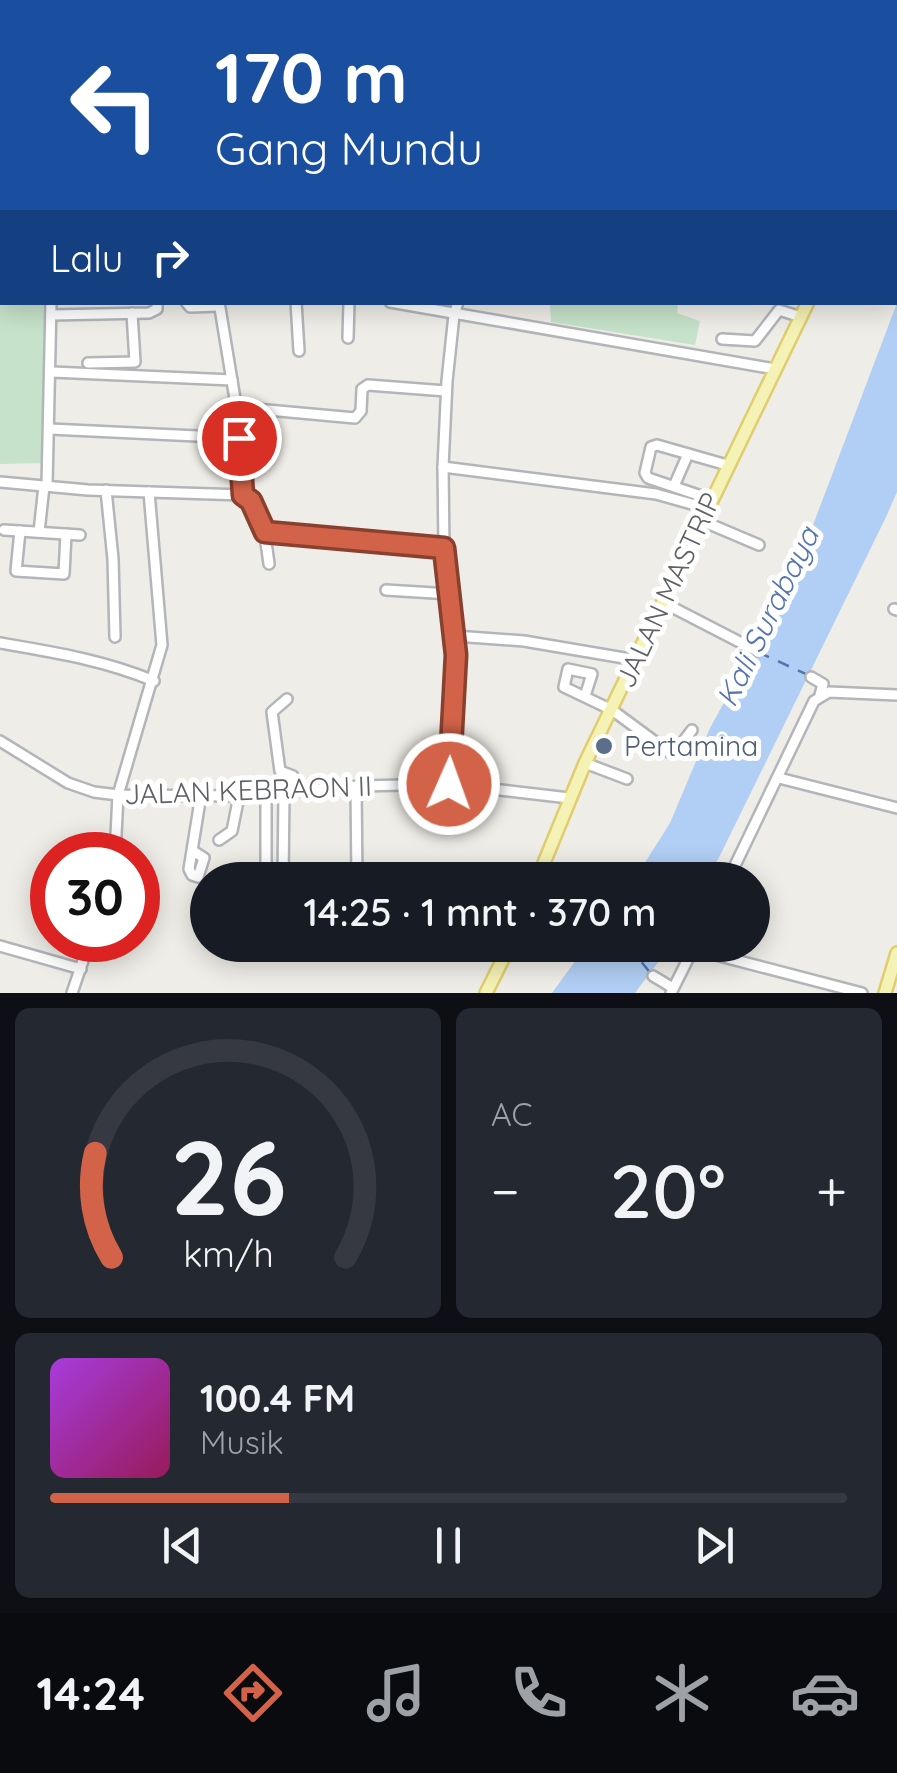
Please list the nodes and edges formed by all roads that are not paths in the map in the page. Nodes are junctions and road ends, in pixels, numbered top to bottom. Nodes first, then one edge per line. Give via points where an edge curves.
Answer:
1 (51, 305) edge
2 (156, 305) edge
3 (219, 305) edge
4 (296, 305) edge
5 (349, 305) edge
6 (405, 305) edge
7 (457, 305) edge
8 (806, 305) edge
9 (132, 313) junction
10 (51, 315) junction
11 (454, 315) junction
12 (801, 316) junction
13 (348, 338) dead end
14 (722, 339) dead end
15 (299, 351) dead end
16 (88, 363) dead end
17 (774, 369) junction
18 (52, 372) junction
19 (232, 380) junction
20 (446, 390) junction
21 (236, 407) junction
22 (50, 429) junction
23 (239, 438) junction
24 (688, 454) junction
25 (727, 465) junction
26 (444, 468) junction
27 (0, 482) edge
28 (46, 486) junction
29 (674, 486) junction
30 (106, 490) junction
31 (150, 492) junction
32 (243, 495) junction
33 (705, 509) junction
34 (4, 530) dead end
35 (20, 531) junction
36 (39, 532) junction
37 (265, 532) junction
38 (66, 534) junction
39 (80, 535) dead end
40 (759, 545) dead end
41 (444, 548) junction
42 (269, 564) dead end
43 (386, 590) dead end
44 (450, 594) junction
45 (662, 602) junction
46 (455, 636) junction
47 (115, 637) dead end
48 (0, 643) edge
49 (757, 651) dead end
50 (636, 660) junction
51 (811, 677) dead end
52 (154, 682) junction
53 (820, 695) junction
54 (897, 695) edge
55 (585, 696) dead end
56 (287, 699) dead end
57 (612, 710) junction
58 (692, 730) dead end
59 (0, 741) edge
60 (585, 763) junction
61 (779, 778) junction
62 (627, 779) dead end
63 (449, 784) junction
64 (356, 786) junction
65 (297, 791) junction
66 (284, 792) junction
67 (266, 794) junction
68 (118, 795) junction
69 (201, 795) junction
70 (239, 796) junction
71 (568, 798) junction
72 (897, 808) edge
73 (116, 832) edge
74 (219, 840) dead end
75 (193, 851) dead end
76 (266, 862) edge
77 (283, 862) edge
78 (357, 862) edge
79 (544, 862) edge
80 (737, 862) edge
81 (0, 946) edge
82 (897, 952) edge
83 (83, 962) edge
84 (502, 962) edge
85 (686, 962) edge
86 (749, 962) edge
87 (81, 969) junction
88 (653, 976) dead end
89 (672, 990) edge
90 (72, 993) edge
91 (486, 993) edge
92 (862, 993) edge
93 (885, 993) edge

1 - 10 street
2 - 9 street via 154,312
3 - 19 street
4 - 15 street
5 - 13 street
6 - 11 street
7 - 11 street
8 - 12 main road, JALAN MASTRIP
9 - 10 street
9 - 16 street via 136,362
10 - 18 street
11 - 17 street
11 - 20 street
12 - 14 street via 779,310 756,341
12 - 17 main road, JALAN MASTRIP
17 - 25 main road, JALAN MASTRIP
18 - 19 street
18 - 22 street
19 - 21 street
20 - 21 street via 368,385 355,418
20 - 26 street
21 - 23 street
22 - 23 street
22 - 28 street
23 - 32 street
24 - 25 street
24 - 29 street
24 - 29 street via 652,447 646,476
25 - 33 main road, JALAN MASTRIP
26 - 33 street via 656,494
26 - 41 street
27 - 28 street
28 - 30 street
28 - 36 street
29 - 33 street
30 - 31 street
30 - 47 street
31 - 32 street
31 - 52 street via 162,645
32 - 37 street
33 - 40 street
33 - 45 main road, JALAN MASTRIP
34 - 35 street
35 - 36 street
35 - 38 street via 15,575 64,574
36 - 38 street
37 - 41 street
37 - 42 street
38 - 39 street
41 - 44 street
43 - 44 street
44 - 46 street
45 - 49 street
45 - 50 main road, JALAN MASTRIP
46 - 50 street
46 - 63 street
48 - 52 street via 124,668
50 - 57 main road, JALAN MASTRIP
51 - 53 street via 823,684
52 - 68 street
53 - 54 street
53 - 61 street
55 - 57 street
56 - 65 street via 272,712 280,770 294,776
57 - 58 street via 669,752
57 - 60 main road, JALAN MASTRIP
59 - 68 street, JALAN KEBRAON II via 68,783
60 - 62 street
60 - 71 main road, JALAN MASTRIP
61 - 72 street
61 - 80 street
63 - 64 street, JALAN KEBRAON II
63 - 71 street, JALAN KEBRAON II
64 - 65 street, JALAN KEBRAON II
64 - 78 street
65 - 66 street, JALAN KEBRAON II
66 - 67 street, JALAN KEBRAON II
66 - 77 street
67 - 70 street, JALAN KEBRAON II
67 - 76 street
68 - 69 street, JALAN KEBRAON II
68 - 73 street
69 - 70 street, JALAN KEBRAON II
69 - 75 street
70 - 74 street via 232,831
71 - 79 main road, JALAN MASTRIP
81 - 87 street
82 - 93 main road
83 - 87 street
84 - 91 main road
85 - 89 street
86 - 92 street
87 - 90 street
88 - 89 street

